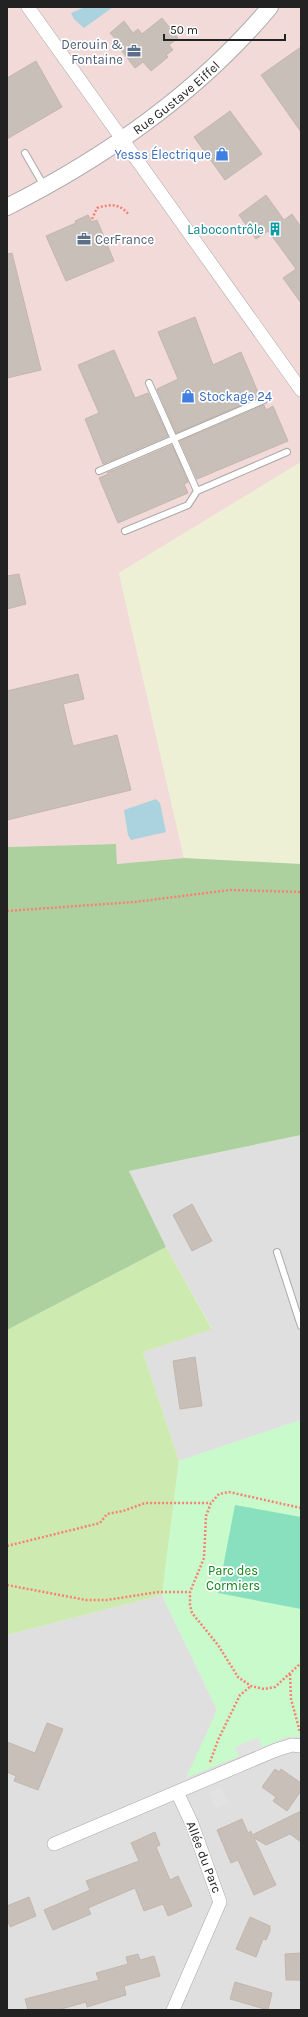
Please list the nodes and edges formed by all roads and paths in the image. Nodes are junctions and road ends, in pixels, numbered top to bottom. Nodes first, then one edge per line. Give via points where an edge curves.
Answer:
1 (28, 7) edge
2 (270, 7) edge
3 (123, 140) junction
4 (25, 153) dead end
5 (45, 188) junction
6 (7, 207) edge
7 (129, 215) dead end
8 (92, 219) dead end
9 (149, 383) dead end
10 (301, 390) edge
11 (264, 400) dead end
12 (174, 439) junction
13 (287, 452) dead end
14 (99, 471) dead end
15 (197, 491) junction
16 (125, 531) dead end
17 (301, 892) edge
18 (7, 911) edge
19 (277, 1252) dead end
20 (301, 1326) edge
21 (211, 1503) junction
22 (301, 1508) edge
23 (7, 1546) edge
24 (7, 1585) edge
25 (190, 1592) junction
26 (301, 1663) edge
27 (290, 1674) junction
28 (251, 1686) junction
29 (301, 1737) edge
30 (301, 1746) edge
31 (204, 1781) junction
32 (177, 1792) junction
33 (54, 1844) dead end
34 (172, 2010) edge

1 - 3 street
2 - 3 street, Rue Gustave Eiffel via 190,88
3 - 5 street, Rue Gustave Eiffel
3 - 10 street
4 - 5 lane
5 - 6 street, Rue Gustave Eiffel
7 - 8 path via 124,209 109,204 97,208
9 - 12 lane
11 - 12 lane
12 - 14 lane
12 - 15 lane
13 - 15 lane
15 - 16 lane via 188,505
17 - 18 path via 231,890 134,902
19 - 20 lane
21 - 22 path via 219,1494 229,1492
21 - 23 path via 145,1503 107,1514 100,1523
21 - 25 path via 204,1530 204,1558
24 - 25 path via 86,1600 107,1600 158,1592
25 - 28 path via 192,1613 218,1645 238,1677
26 - 27 path
27 - 28 path via 275,1687 264,1689
27 - 29 path via 291,1700
28 - 31 path via 240,1694 218,1740 204,1774
30 - 31 street via 292,1745
31 - 32 street
32 - 33 street
32 - 34 street, Allée du Parc via 192,1824 220,1902

